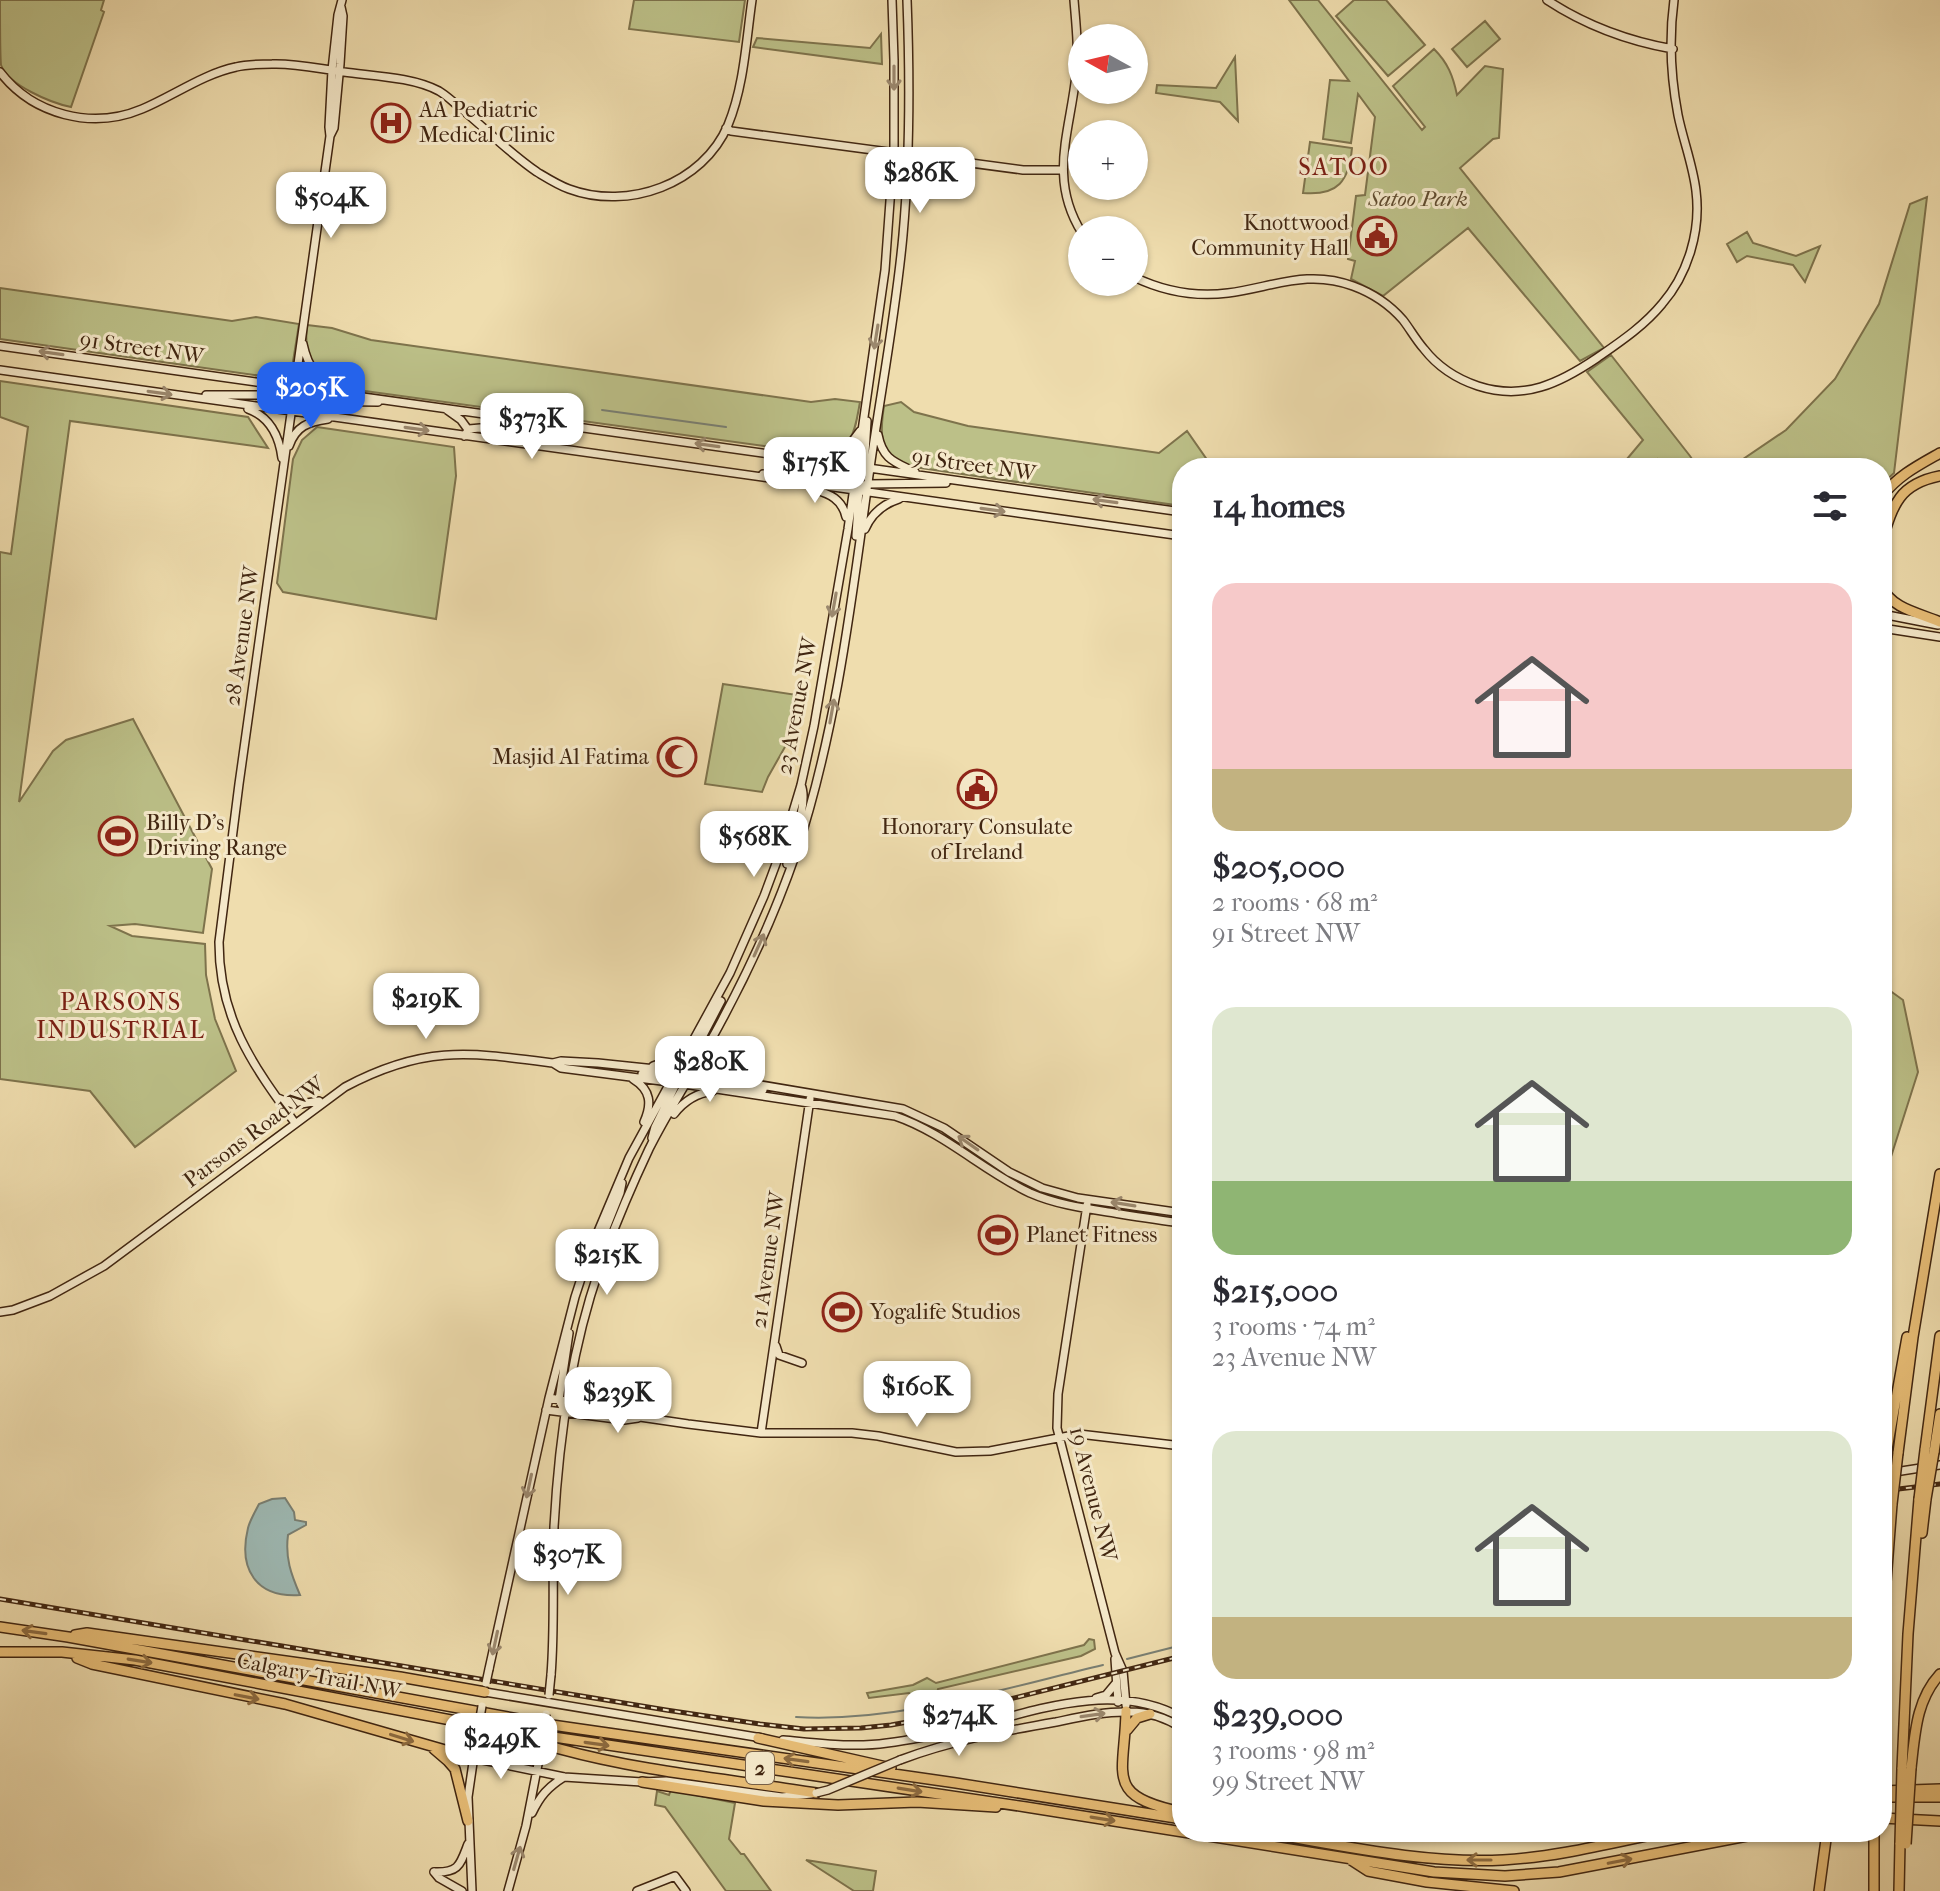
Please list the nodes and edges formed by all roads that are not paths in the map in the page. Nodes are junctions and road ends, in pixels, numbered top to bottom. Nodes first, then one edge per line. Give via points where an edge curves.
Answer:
1 (752, 0) edge
2 (892, 0) edge
3 (907, 0) edge
4 (1074, 0) edge
5 (1547, 0) edge
6 (1674, 0) edge
7 (341, 3) edge
8 (1673, 49) junction
9 (336, 71) junction
10 (2, 75) edge
11 (726, 128) junction
12 (893, 152) junction
13 (909, 154) junction
14 (1062, 170) junction
15 (1073, 216) edge
16 (1148, 282) edge
17 (302, 339) junction
18 (0, 346) edge
19 (871, 367) junction
20 (0, 370) edge
21 (295, 387) junction
22 (363, 395) junction
23 (192, 397) junction
24 (396, 401) junction
25 (236, 404) junction
26 (420, 404) junction
27 (291, 412) junction
28 (336, 418) junction
29 (877, 427) junction
30 (862, 429) junction
31 (596, 431) junction
32 (467, 434) junction
33 (1940, 453) edge
34 (812, 461) junction
35 (283, 468) junction
36 (861, 471) junction
37 (734, 474) junction
38 (921, 475) junction
39 (1940, 476) edge
40 (788, 481) junction
41 (984, 484) junction
42 (1892, 484) edge
43 (862, 488) junction
44 (916, 499) junction
45 (1172, 511) edge
46 (1892, 512) edge
47 (848, 529) junction
48 (1172, 535) edge
49 (860, 542) junction
50 (852, 590) junction
51 (1892, 601) edge
52 (1892, 616) edge
53 (1940, 624) edge
54 (1892, 630) edge
55 (1940, 637) edge
56 (801, 785) junction
57 (783, 889) junction
58 (730, 973) junction
59 (714, 1036) junction
60 (553, 1063) junction
61 (623, 1066) junction
62 (601, 1073) junction
63 (615, 1075) junction
64 (681, 1078) junction
65 (746, 1082) junction
66 (782, 1088) junction
67 (739, 1093) junction
68 (811, 1093) junction
69 (274, 1095) junction
70 (329, 1097) junction
71 (810, 1103) junction
72 (295, 1123) junction
73 (657, 1135) junction
74 (649, 1150) junction
75 (628, 1161) junction
76 (1940, 1174) edge
77 (1087, 1199) junction
78 (1086, 1208) junction
79 (1172, 1212) edge
80 (1172, 1221) edge
81 (603, 1258) junction
82 (1926, 1259) junction
83 (575, 1297) junction
84 (0, 1312) edge
85 (776, 1327) junction
86 (1940, 1336) edge
87 (802, 1363) dead end
88 (549, 1398) junction
89 (563, 1400) junction
90 (546, 1410) junction
91 (565, 1412) junction
92 (1940, 1414) edge
93 (640, 1417) junction
94 (1892, 1421) edge
95 (761, 1433) junction
96 (1059, 1437) junction
97 (1172, 1445) edge
98 (1929, 1451) junction
99 (1940, 1465) edge
100 (1892, 1472) edge
101 (1892, 1504) edge
102 (0, 1627) edge
103 (68, 1637) junction
104 (0, 1652) edge
105 (62, 1652) junction
106 (1115, 1653) junction
107 (1940, 1674) edge
108 (1116, 1683) junction
109 (485, 1687) junction
110 (548, 1699) junction
111 (1090, 1700) junction
112 (1122, 1707) junction
113 (1150, 1714) junction
114 (1172, 1714) edge
115 (1172, 1723) edge
116 (493, 1728) junction
117 (1126, 1733) junction
118 (758, 1738) junction
119 (431, 1747) junction
120 (473, 1758) junction
121 (1906, 1768) junction
122 (537, 1772) junction
123 (564, 1777) junction
124 (642, 1782) junction
125 (956, 1783) junction
126 (1940, 1789) edge
127 (1892, 1791) edge
128 (816, 1793) junction
129 (1892, 1797) edge
130 (1940, 1797) edge
131 (1026, 1807) junction
132 (1172, 1810) edge
133 (1172, 1817) edge
134 (1892, 1819) edge
135 (468, 1821) junction
136 (1940, 1821) edge
137 (526, 1826) junction
138 (1172, 1830) edge
139 (469, 1842) junction
140 (1248, 1842) edge
141 (1324, 1842) edge
142 (1587, 1842) edge
143 (1614, 1842) edge
144 (1716, 1842) edge
145 (1825, 1842) edge
146 (1874, 1842) edge
147 (1557, 1853) junction
148 (1349, 1858) junction
149 (462, 1891) edge
150 (472, 1891) edge
151 (508, 1891) edge
152 (637, 1891) edge
153 (686, 1891) edge
154 (1514, 1891) edge
155 (1819, 1891) edge
156 (1874, 1891) edge
157 (1902, 1891) edge

1 - 11 main road via 737,100
2 -> 12 main road, 23 Avenue NW
3 - 13 main road, 23 Avenue NW
4 - 14 main road via 1077,73
5 - 8 main road via 1606,31
6 - 8 main road
7 - 9 main road, 28 Avenue NW
8 - 16 main road via 1678,114 1696,191 1690,252 1662,304 1633,331 1554,383 1528,390 1469,383 1424,350 1389,307 1345,283 1299,279 1203,294
9 - 10 main road via 280,63 234,67 109,118 62,115 29,99
9 - 11 main road via 396,79 440,92 537,171 586,194 623,197 667,185 700,163
9 - 17 main road, 28 Avenue NW via 334,128
11 - 12 main road
12 - 13 main road
12 -> 19 main road, 23 Avenue NW via 885,270
13 - 14 main road via 1023,170
13 - 29 main road, 23 Avenue NW
14 - 15 main road
17 - 21 main road, 28 Avenue NW
17 - 22 main road via 314,374
21 -> 18 main road, 91 Street NW
19 - 30 main road, 23 Avenue NW
19 - 36 main road
20 -> 23 main road, 91 Street NW
21 - 22 main road, 91 Street NW
21 - 23 main road via 285,395
21 - 27 main road, 28 Avenue NW
22 - 24 main road, 91 Street NW
23 - 25 main road, 91 Street NW
24 - 26 main road, 91 Street NW
24 - 27 main road via 302,401
25 - 27 main road, 91 Street NW
25 - 35 main road via 269,421
26 - 31 main road, 91 Street NW
26 - 32 main road via 453,413
27 - 28 main road, 91 Street NW
27 - 35 main road, 28 Avenue NW
28 -> 32 main road, 91 Street NW
28 - 35 main road via 298,429
29 - 36 main road, 23 Avenue NW
29 - 38 main road via 885,455
30 - 34 main road via 842,453
30 - 36 main road, 23 Avenue NW
31 - 32 main road via 480,428
34 -> 31 main road, 91 Street NW
32 - 37 main road, 91 Street NW
33 - 42 highway
34 - 36 main road, 91 Street NW
35 - 69 main road, 28 Avenue NW via 219,949 234,1026
36 - 37 main road via 845,478
36 - 38 main road, 91 Street NW
36 - 43 main road
36 - 43 main road, 23 Avenue NW
37 - 40 main road, 91 Street NW
38 - 41 main road, 91 Street NW
39 - 46 highway via 1918,483 1896,501
40 - 43 main road, 91 Street NW
40 - 47 main road via 830,494 843,506
41 - 43 main road
45 -> 41 main road, 91 Street NW
43 - 44 main road, 91 Street NW
43 - 47 main road, 23 Avenue NW
43 - 49 main road, 23 Avenue NW
43 - 50 main road
44 -> 48 main road, 91 Street NW
44 - 49 main road via 883,505
47 -> 56 main road, 23 Avenue NW
49 - 50 main road, 23 Avenue NW
57 -> 50 main road, 23 Avenue NW via 829,733
51 - 53 highway
52 - 53 main road
54 - 55 main road
56 - 57 main road via 803,802
56 - 58 main road, 23 Avenue NW via 764,896
59 -> 57 main road, 23 Avenue NW
58 - 61 main road via 677,1056 654,1066
58 - 64 main road
59 - 64 main road, 23 Avenue NW
59 - 65 main road via 715,1062
60 - 61 main road, Parsons Road NW
60 - 62 main road, Parsons Road NW
60 - 70 main road, Parsons Road NW via 471,1054 427,1056 374,1071
61 - 64 main road, Parsons Road NW
62 - 63 main road, Parsons Road NW
62 - 64 main road
63 - 64 main road, Parsons Road NW
63 - 75 main road via 639,1082 649,1098
64 - 65 main road, Parsons Road NW
64 - 66 main road
64 - 67 main road, Parsons Road NW
64 - 73 main road, 23 Avenue NW
64 - 74 main road
64 - 75 main road, 23 Avenue NW
65 - 66 main road, Parsons Road NW
66 - 68 main road, Parsons Road NW
67 - 71 main road, Parsons Road NW
67 - 73 main road via 711,1091 692,1097
68 - 71 main road, 21 Avenue NW
77 -> 68 main road, Parsons Road NW via 1026,1181 944,1128 903,1109
69 - 70 main road via 299,1105
69 - 72 main road, 28 Avenue NW
70 - 72 main road, Parsons Road NW
71 - 78 main road, Parsons Road NW via 913,1122 1004,1180
71 - 85 main road, 21 Avenue NW
72 - 84 main road, Parsons Road NW via 104,1266 50,1296
73 - 74 main road, 23 Avenue NW
74 - 81 main road, 23 Avenue NW
75 - 81 main road via 598,1248
75 - 83 main road, 23 Avenue NW
76 - 82 highway
77 - 78 main road, 19 Avenue NW
79 -> 77 main road, Parsons Road NW
78 - 80 main road, Parsons Road NW
78 - 96 main road, 19 Avenue NW via 1059,1384
81 - 89 main road, 23 Avenue NW
82 - 94 highway, bridge
82 - 101 highway, bridge
83 - 88 main road, 23 Avenue NW
83 - 89 main road
85 - 87 main road via 777,1352
85 - 95 main road, 21 Avenue NW
86 - 98 highway
88 - 89 main road
88 - 90 main road, 23 Avenue NW
89 - 91 main road, 23 Avenue NW
89 - 93 main road
90 - 91 main road
90 -> 109 main road, 23 Avenue NW, bridge
91 - 93 main road via 624,1420
91 - 110 main road, 23 Avenue NW, bridge via 554,1529
92 - 98 highway
93 - 95 main road
95 - 96 main road via 852,1433 968,1453
96 - 97 main road via 1090,1434
96 - 106 main road, 19 Avenue NW
98 - 121 highway, bridge via 1910,1599
99 - 100 main road
103 -> 102 highway, 2
103 - 109 highway via 87,1633
125 -> 103 highway, 2 via 543,1724
104 - 105 highway, Calgary Trail NW / 2
105 -> 116 highway, Calgary Trail NW / 2 via 148,1662
105 -> 119 highway via 92,1664 285,1704
106 - 108 main road, 19 Avenue NW
106 - 112 main road, 19 Avenue NW via 1123,1671
107 - 121 highway via 1924,1698
108 - 111 main road via 1106,1695
108 - 112 main road, 19 Avenue NW
109 - 110 main road
109 - 120 main road, 23 Avenue NW, bridge
110 - 118 main road
110 - 122 main road, 23 Avenue NW, bridge
111 - 112 main road
111 - 118 main road via 885,1744
112 - 113 main road
112 - 114 main road
112 - 117 highway
128 -> 112 main road, bridge via 937,1748
113 - 115 main road
113 - 117 highway via 1134,1720
116 - 128 highway via 521,1741 602,1759
116 -> 131 highway, Calgary Trail NW / 2
117 - 132 highway via 1123,1780 1135,1796
118 - 125 highway
119 - 120 highway
119 - 135 highway via 455,1769
120 - 122 main road
120 - 135 main road, 23 Avenue NW
121 - 157 highway, bridge
122 - 123 main road
122 - 137 main road, 23 Avenue NW
123 - 124 main road
123 - 137 main road via 544,1792
124 - 128 main road via 782,1797
124 - 131 highway via 764,1801
125 - 133 highway, 2
126 - 127 highway
129 - 130 highway
131 -> 138 highway, Calgary Trail NW / 2
134 - 136 highway
135 - 139 main road, 23 Avenue NW
151 -> 137 main road, 23 Avenue NW
139 - 149 main road via 458,1866 434,1872
139 - 150 main road, 23 Avenue NW
140 -> 148 highway, Calgary Trail NW / 2
147 -> 141 highway via 1449,1860
142 - 147 highway
143 - 147 highway
148 -> 144 highway, Calgary Trail NW / 2 via 1470,1876 1533,1875
145 - 155 highway
146 - 156 highway
148 - 154 highway via 1368,1871
152 - 153 main road via 675,1876

